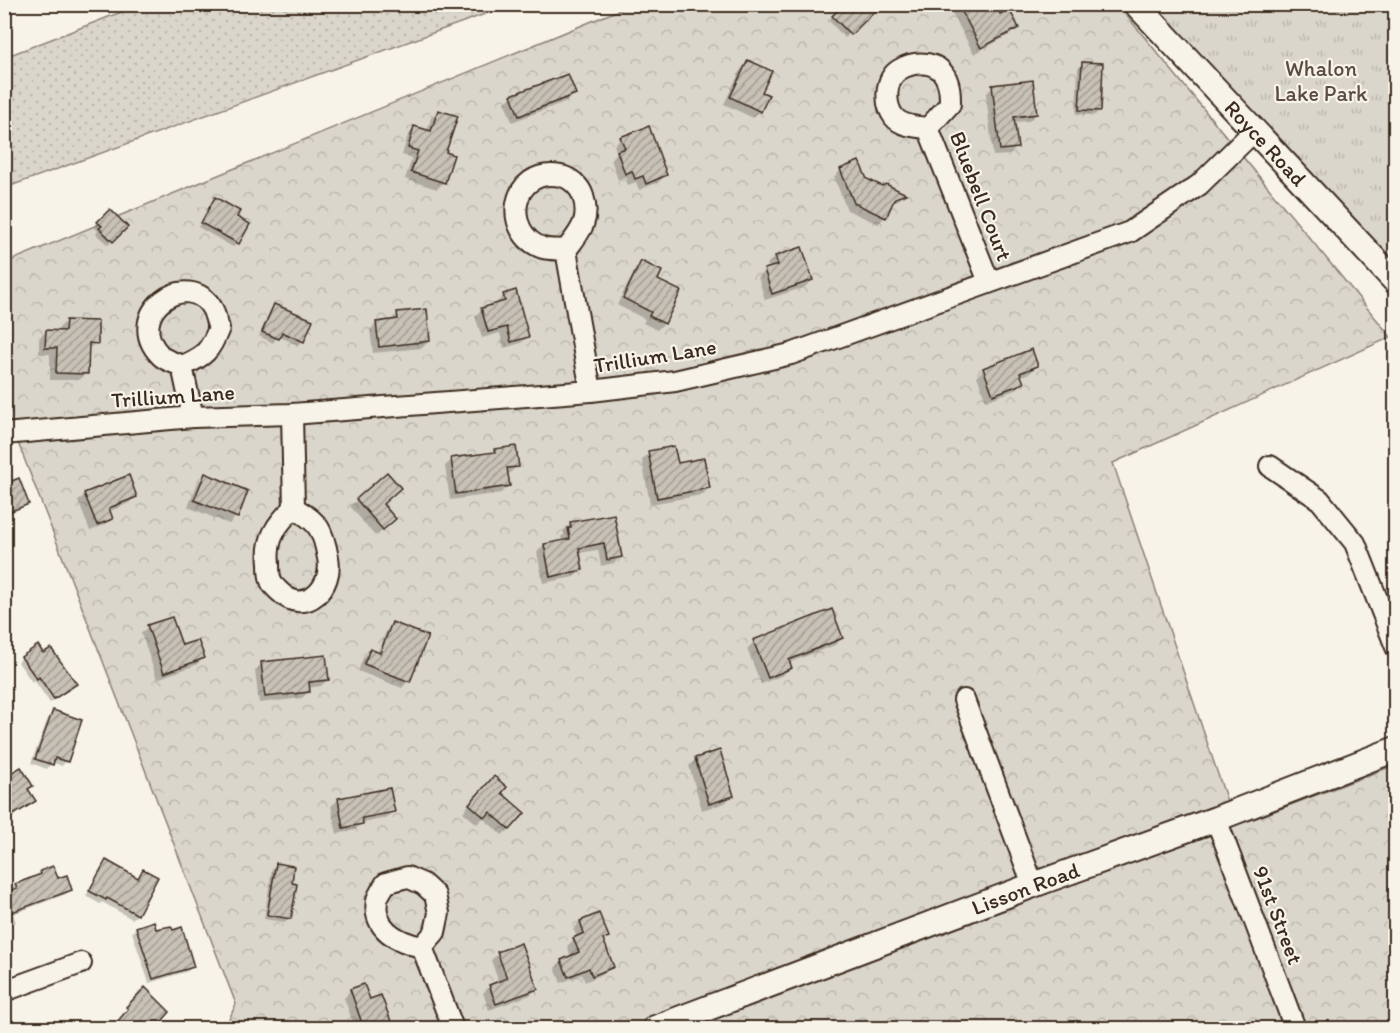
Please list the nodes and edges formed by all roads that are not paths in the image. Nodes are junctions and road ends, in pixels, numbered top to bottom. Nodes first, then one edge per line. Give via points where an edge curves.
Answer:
1 (1136, 4) edge
2 (928, 128) dead end
3 (1255, 130) junction
4 (566, 250) dead end
5 (989, 282) junction
6 (1395, 282) edge
7 (182, 366) dead end
8 (591, 391) junction
9 (292, 414) junction
10 (193, 417) junction
11 (4, 434) edge
12 (1270, 466) dead end
13 (294, 508) dead end
14 (1395, 647) edge
15 (964, 700) dead end
16 (1395, 748) edge
17 (1216, 819) junction
18 (1033, 885) junction
19 (422, 947) dead end
20 (81, 963) dead end
21 (4, 991) edge
22 (453, 1029) edge
23 (655, 1029) edge
24 (1295, 1029) edge

1 - 3 street, Royce Road
2 - 5 street, Bluebell Court
3 - 5 street, Trillium Lane via 1199,185 1130,232
3 - 6 street, Royce Road
4 - 8 street
5 - 8 street, Trillium Lane via 791,354 675,381
7 - 10 street
8 - 9 street, Trillium Lane
9 - 10 street, Trillium Lane
9 - 13 street
10 - 11 street, Trillium Lane
12 - 14 street via 1320,500 1355,543
15 - 18 street
16 - 17 street, Lisson Road
17 - 18 street, Lisson Road
17 - 24 street, 91st Street
18 - 23 street, Lisson Road
19 - 22 street
20 - 21 street

